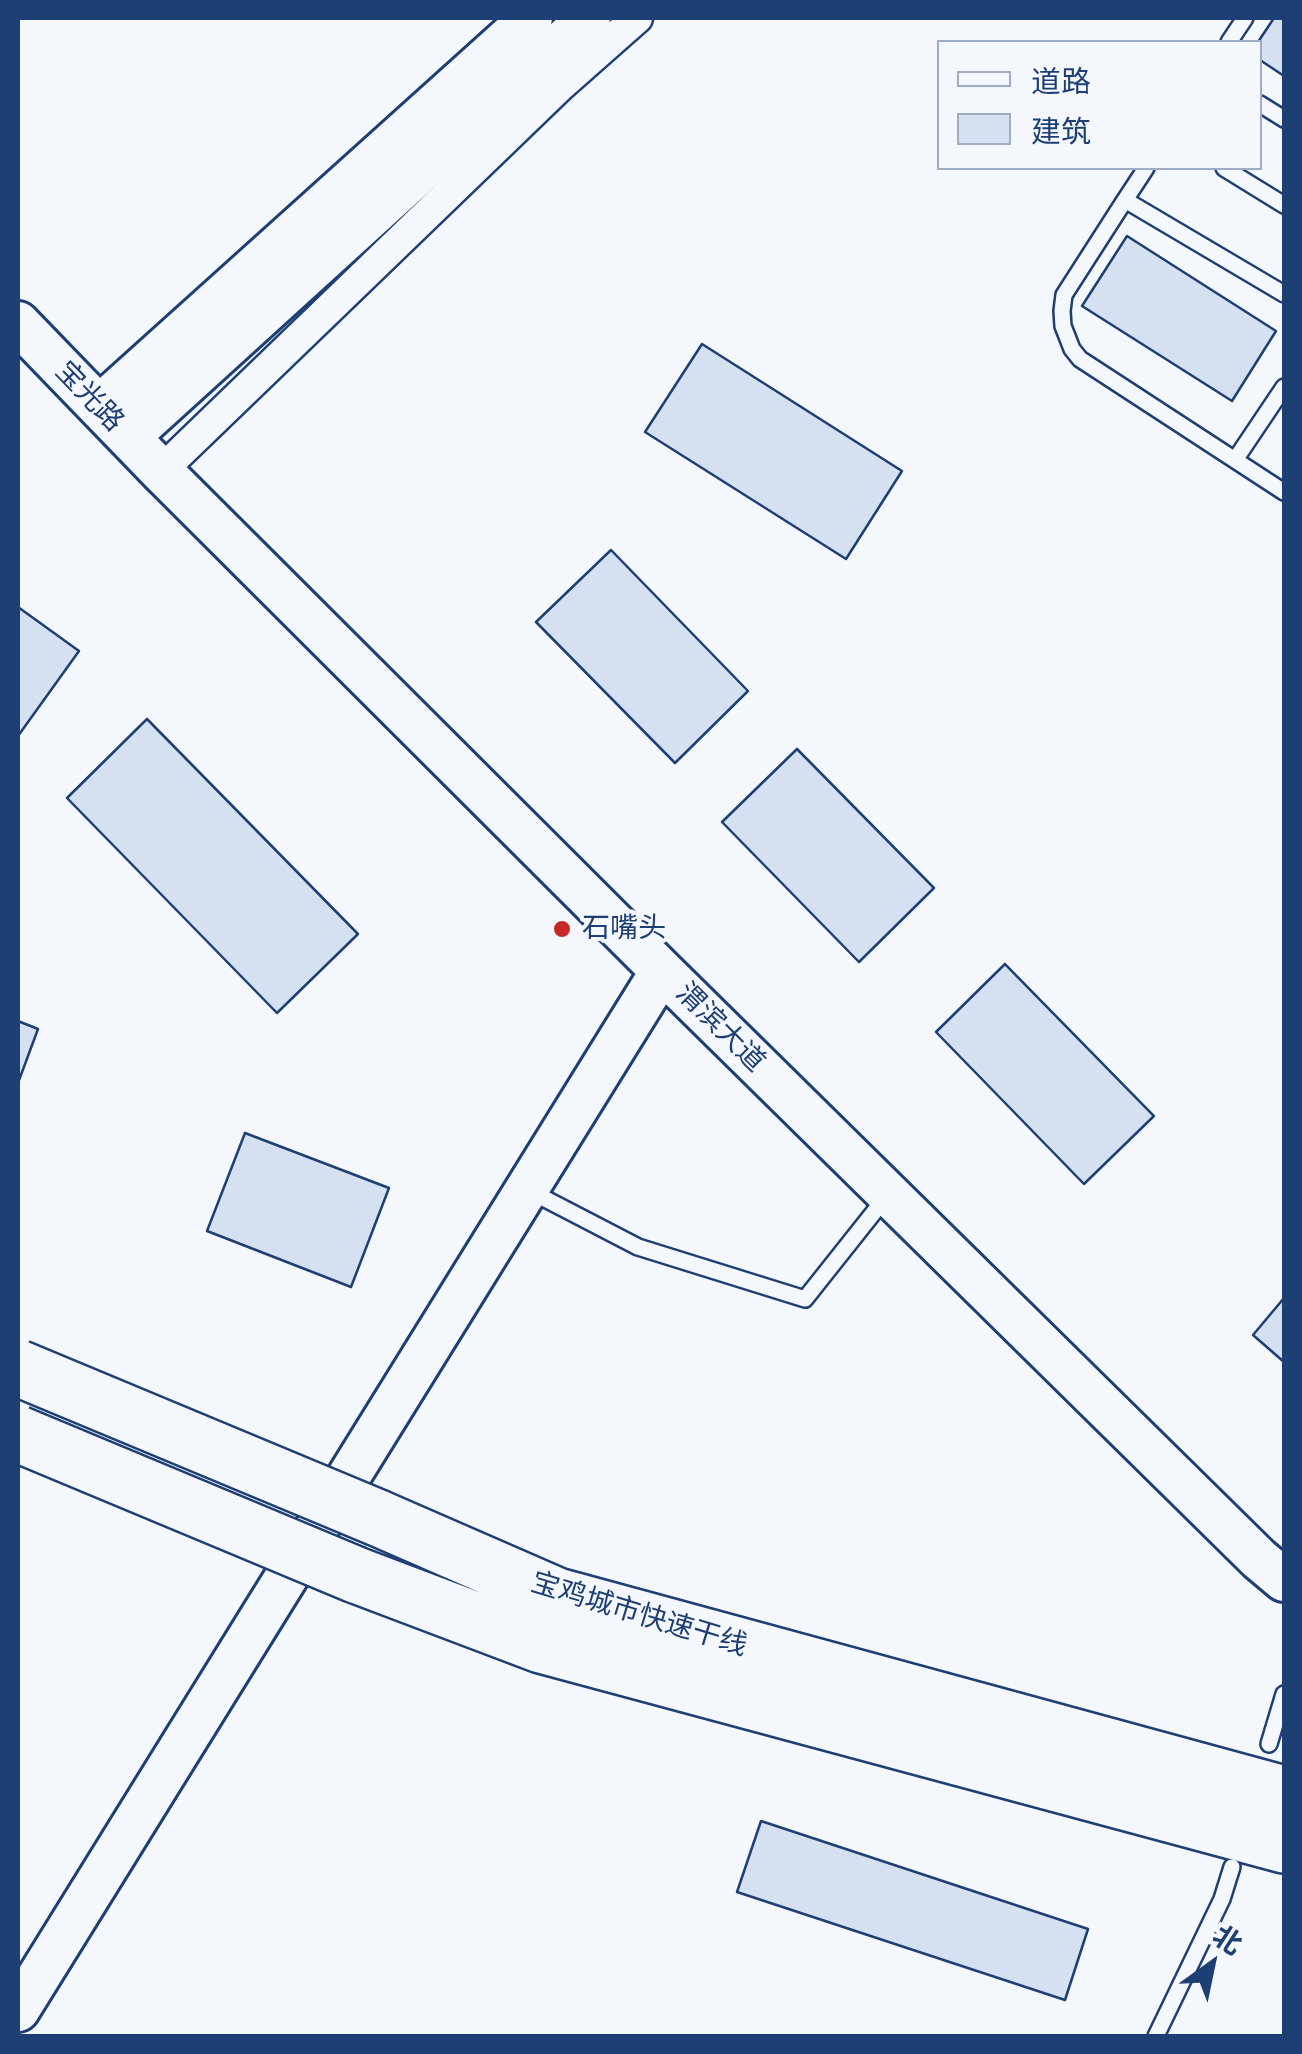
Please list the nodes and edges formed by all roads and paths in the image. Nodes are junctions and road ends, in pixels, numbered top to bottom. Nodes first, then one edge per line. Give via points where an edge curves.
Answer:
1 (531, 18) edge
2 (589, 18) edge
3 (637, 18) edge
4 (1246, 18) edge
5 (1230, 40) edge
6 (1262, 105) edge
7 (1284, 119) edge
8 (1145, 170) edge
9 (1227, 170) edge
10 (1125, 200) junction
11 (1284, 205) edge
12 (1284, 294) edge
13 (18, 323) edge
14 (1284, 386) edge
15 (98, 407) junction
16 (128, 438) junction
17 (1235, 460) junction
18 (161, 471) junction
19 (1284, 492) edge
20 (662, 971) junction
21 (527, 1189) junction
22 (889, 1194) junction
23 (18, 1368) edge
24 (18, 1434) edge
25 (1284, 1580) edge
26 (1284, 1694) edge
27 (1277, 1770) edge
28 (1284, 1845) edge
29 (1232, 1866) dead end
30 (18, 2010) edge
31 (1156, 2036) edge

1 - 15 main road
2 - 16 main road
3 - 18 street
4 - 5 lane
6 - 7 lane
8 - 10 lane
9 - 11 lane
10 - 12 lane
10 - 17 lane via 1064,295 1066,338 1080,360
13 - 15 main road, 宝光路
14 - 17 lane
15 - 16 main road, 宝光路
16 - 18 main road, 宝光路
17 - 19 lane
18 - 20 main road, 渭滨大道
20 - 21 main road
20 - 22 main road, 渭滨大道
21 - 22 lane via 638,1247 804,1300
21 - 30 main road
22 - 25 main road, 渭滨大道
23 - 27 highway, 宝鸡城市快速干线, bridge via 557,1596
24 - 28 highway, 宝鸡城市快速干线, bridge via 540,1645
26 - 27 lane
29 - 31 lane

